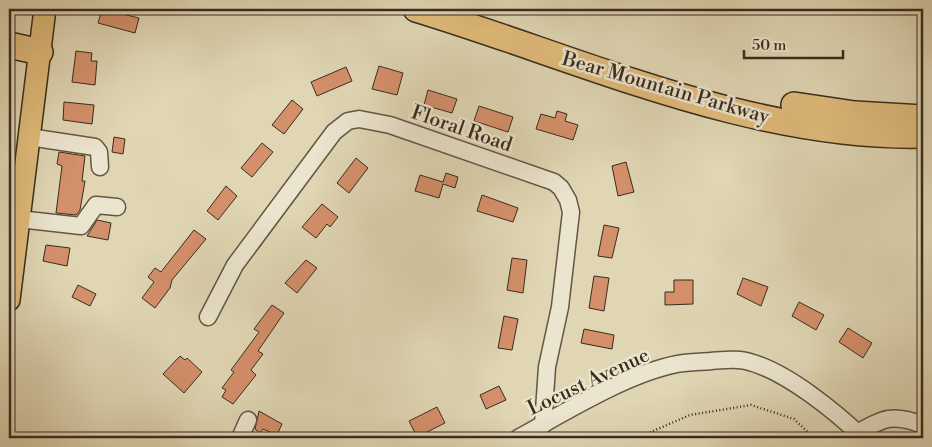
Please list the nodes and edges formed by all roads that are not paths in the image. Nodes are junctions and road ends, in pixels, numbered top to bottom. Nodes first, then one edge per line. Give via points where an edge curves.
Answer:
1 (46, 9) edge
2 (416, 9) edge
3 (470, 9) edge
4 (9, 45) edge
5 (40, 52) junction
6 (923, 118) edge
7 (923, 135) edge
8 (29, 136) junction
9 (100, 167) dead end
10 (15, 197) edge
11 (117, 207) dead end
12 (19, 219) junction
13 (9, 300) edge
14 (208, 317) dead end
15 (248, 420) dead end
16 (543, 425) junction
17 (923, 425) edge
18 (860, 436) edge
19 (240, 438) edge
20 (518, 438) edge

1 - 5 main road
2 - 7 highway, Bear Mountain Parkway via 699,101 833,130
3 - 6 highway, Bear Mountain Parkway via 629,62 752,97 831,112
4 - 5 highway
5 - 8 main road
8 - 9 street via 95,147
8 - 10 main road
10 - 12 main road
11 - 12 street via 96,205 81,226
12 - 13 main road
14 - 16 street, Floral Road via 235,265 334,132 348,121 359,119 390,125 554,182 568,200 570,237 547,367
15 - 19 street
16 - 18 street, Locust Avenue via 647,373 677,364 733,359 753,363 779,376 811,396
16 - 20 street, Locust Avenue
17 - 18 street via 897,417 877,422

